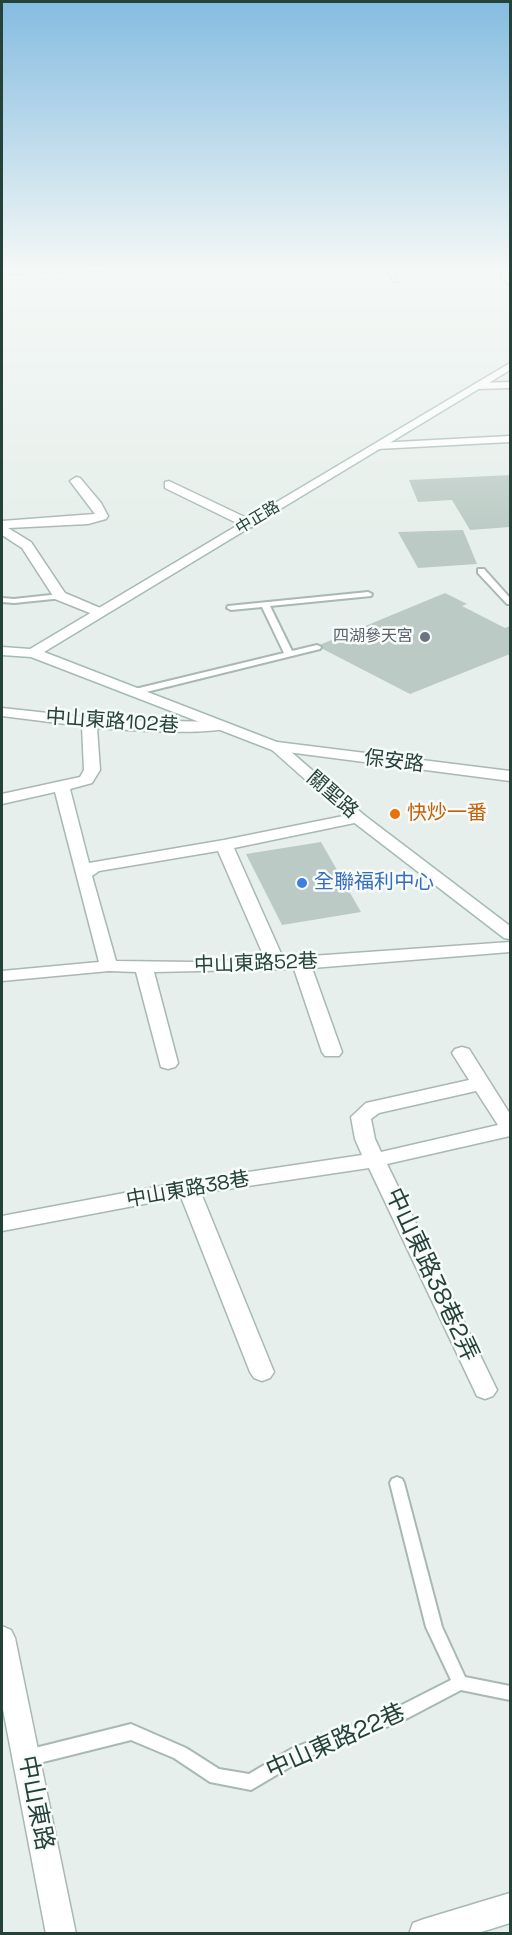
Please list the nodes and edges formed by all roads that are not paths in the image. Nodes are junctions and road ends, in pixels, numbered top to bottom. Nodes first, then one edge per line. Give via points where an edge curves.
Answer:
1 (510, 366) edge
2 (510, 385) edge
3 (477, 386) junction
4 (510, 439) edge
5 (378, 446) junction
6 (76, 481) dead end
7 (169, 485) dead end
8 (249, 524) junction
9 (2, 525) edge
10 (2, 530) edge
11 (481, 571) dead end
12 (368, 594) dead end
13 (60, 596) junction
14 (2, 600) edge
15 (510, 602) edge
16 (265, 605) junction
17 (231, 608) dead end
18 (100, 613) junction
19 (317, 647) dead end
20 (2, 651) edge
21 (33, 653) junction
22 (290, 654) junction
23 (134, 692) junction
24 (2, 712) edge
25 (90, 723) junction
26 (222, 726) junction
27 (277, 747) junction
28 (510, 776) edge
29 (62, 787) junction
30 (2, 799) edge
31 (358, 818) junction
32 (224, 845) junction
33 (82, 874) junction
34 (510, 934) edge
35 (510, 947) edge
36 (276, 963) junction
37 (301, 963) junction
38 (110, 966) junction
39 (144, 967) junction
40 (2, 976) edge
41 (332, 1052) dead end
42 (462, 1053) dead end
43 (168, 1063) dead end
44 (481, 1084) junction
45 (510, 1129) edge
46 (376, 1160) junction
47 (188, 1188) junction
48 (2, 1224) edge
49 (262, 1372) dead end
50 (485, 1390) dead end
51 (397, 1483) dead end
52 (2, 1639) edge
53 (460, 1683) junction
54 (510, 1693) edge
55 (26, 1759) junction
56 (510, 1908) edge
57 (61, 1934) edge
58 (424, 1934) edge

1 - 3 street, 中正路
2 - 3 street
3 - 5 street, 中正路
4 - 5 street
5 - 8 street, 中正路
6 - 9 street via 102,516
7 - 8 street
8 - 18 street, 中正路
10 - 13 street via 27,545
11 - 15 lane
12 - 16 lane
13 - 14 lane
13 - 18 street
16 - 17 lane
16 - 22 lane
18 - 21 street, 中正路
19 - 22 lane
20 - 21 street
21 - 23 street, 關聖路
22 - 23 lane
23 - 26 street, 關聖路
24 - 25 street, 中山東路102巷
25 - 26 street, 中山東路102巷 via 160,728
25 - 29 street via 90,775
26 - 27 street, 關聖路
27 - 28 street, 保安路
27 - 31 street, 關聖路
29 - 30 street
29 - 33 street
31 - 32 street
31 - 34 street, 關聖路
32 - 33 street via 94,867
32 - 36 street
33 - 38 street
35 - 37 street, 中山東路52巷
36 - 37 street, 中山東路52巷
36 - 39 street, 中山東路52巷
37 - 41 street
38 - 39 street, 中山東路52巷
38 - 40 street, 中山東路52巷
39 - 43 street
42 - 44 street
44 - 45 street
44 - 46 street, 中山東路38巷2弄 via 373,1108 362,1117 365,1139
45 - 46 street, 中山東路38巷
46 - 47 street, 中山東路38巷
46 - 50 street, 中山東路38巷2弄
47 - 48 street, 中山東路38巷
47 - 49 street
51 - 53 lane via 434,1628
52 - 55 street, 中山東路
53 - 54 lane
53 - 55 lane, 中山東路22巷 via 396,1716 299,1754 251,1782 216,1776 180,1753 131,1732
55 - 57 street, 中山東路
56 - 58 street

